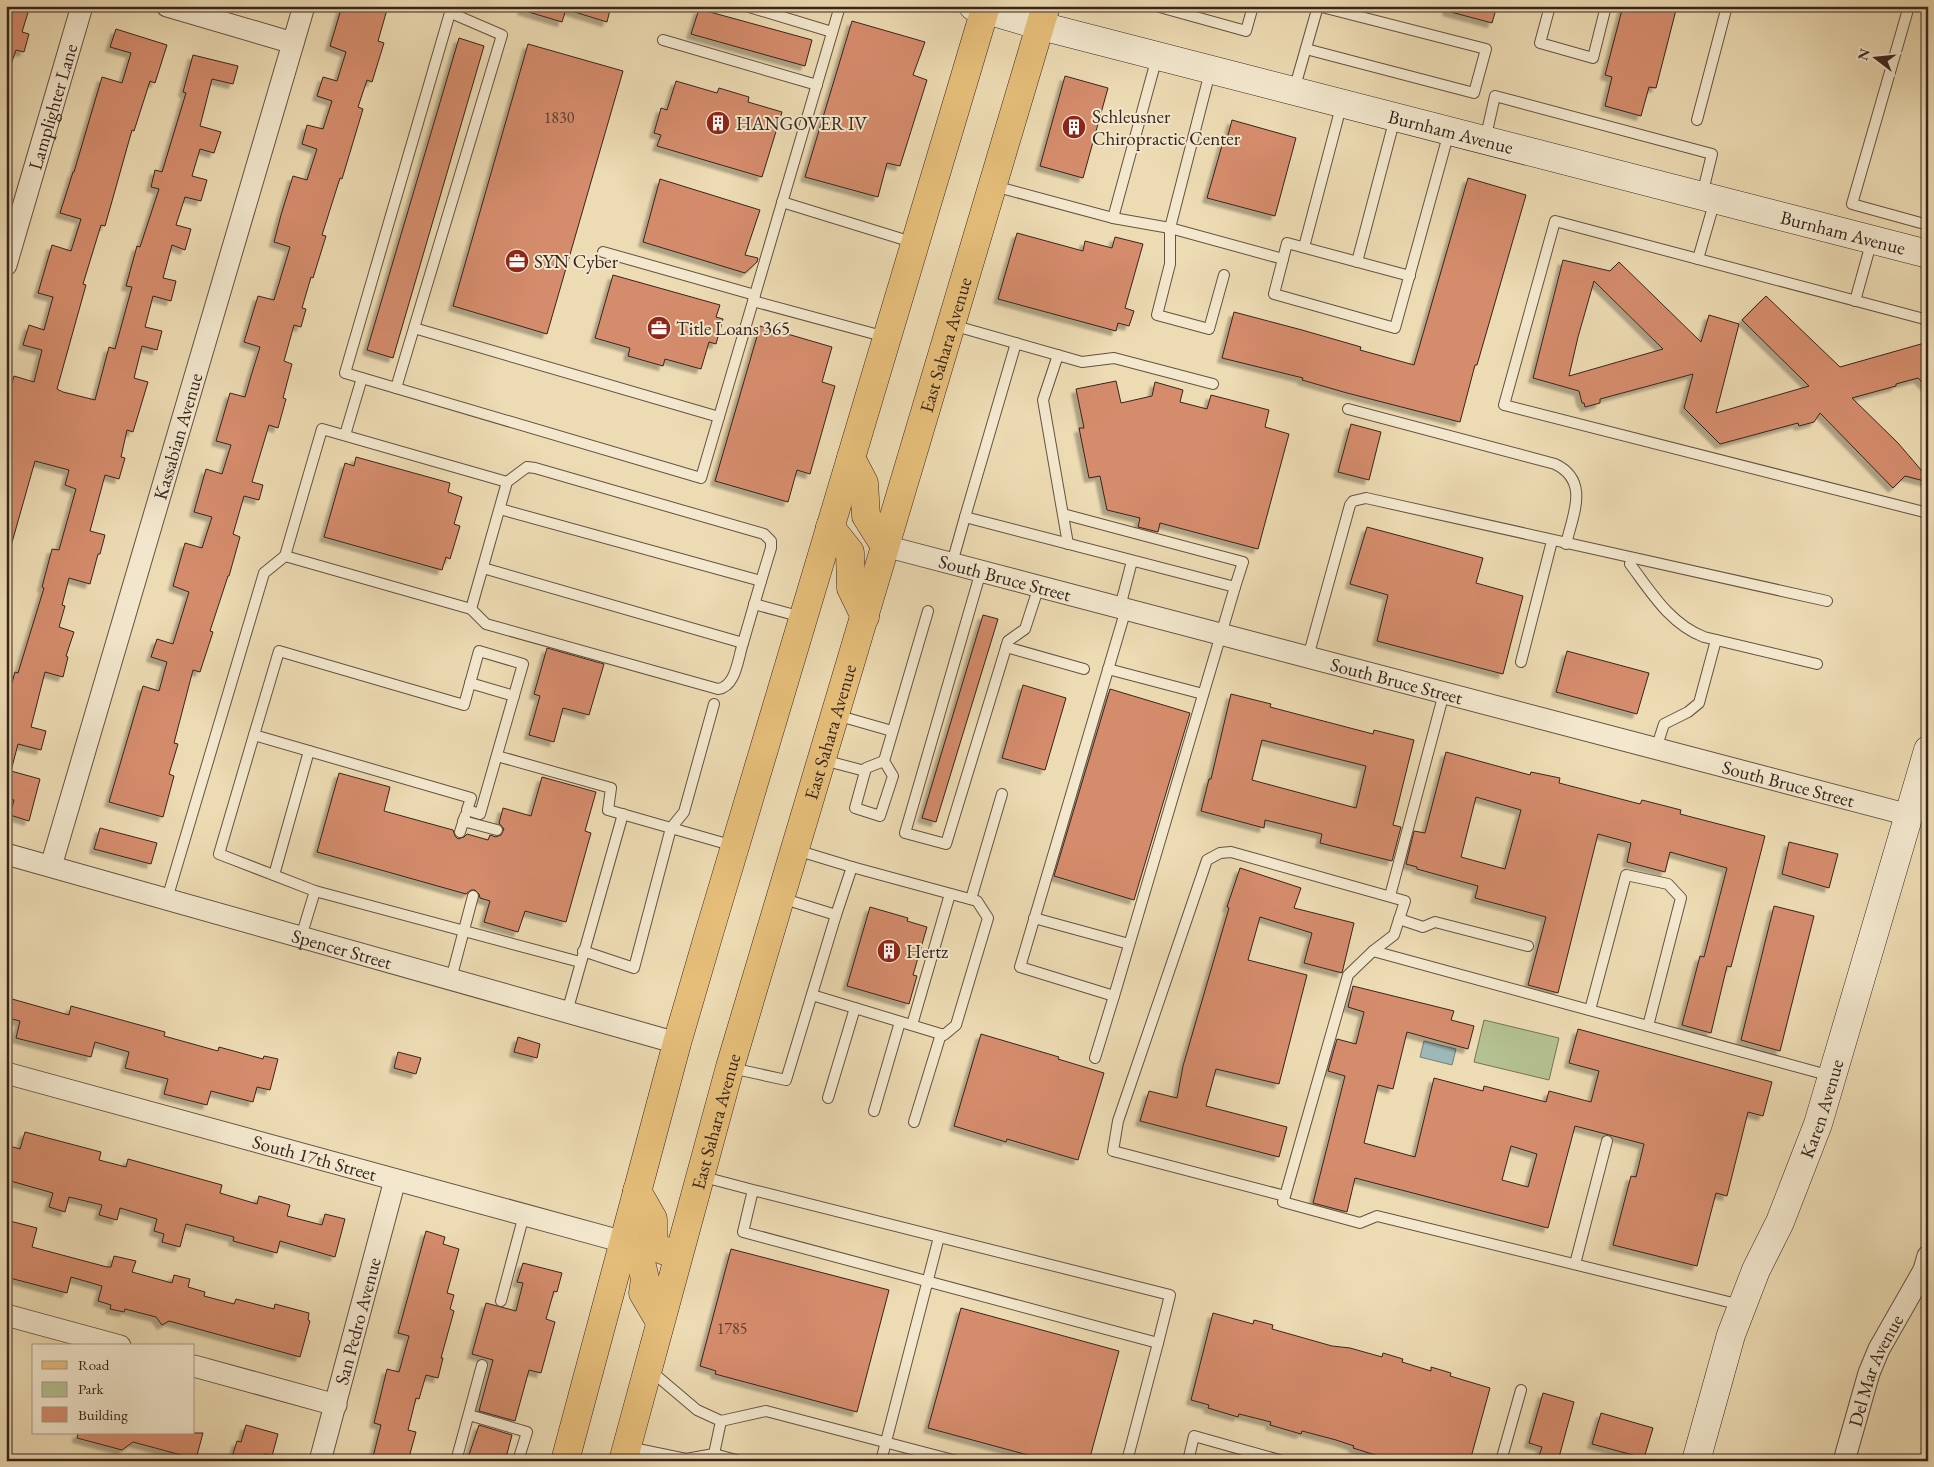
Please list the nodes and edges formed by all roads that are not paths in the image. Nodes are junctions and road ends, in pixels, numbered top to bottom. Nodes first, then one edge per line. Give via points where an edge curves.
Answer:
1 (82, 6) edge
2 (167, 6) edge
3 (304, 6) edge
4 (746, 6) edge
5 (840, 6) edge
6 (1156, 6) edge
7 (1252, 6) edge
8 (1318, 6) edge
9 (1550, 6) edge
10 (1606, 6) edge
11 (1727, 6) edge
12 (1909, 6) edge
13 (981, 7) edge
14 (451, 10) edge
15 (1043, 16) edge
16 (832, 32) junction
17 (663, 40) dead end
18 (294, 43) junction
19 (1306, 49) junction
20 (1158, 56) junction
21 (1211, 69) junction
22 (817, 85) junction
23 (1294, 91) junction
24 (1342, 103) junction
25 (1395, 117) junction
26 (1697, 120) dead end
27 (1450, 131) junction
28 (1485, 140) junction
29 (994, 186) junction
30 (1708, 198) junction
31 (782, 202) junction
32 (1113, 218) junction
33 (1928, 225) edge
34 (1170, 228) junction
35 (1872, 240) junction
36 (916, 243) junction
37 (1304, 247) junction
38 (602, 252) dead end
39 (1928, 254) edge
40 (1283, 258) junction
41 (1698, 260) junction
42 (1357, 262) junction
43 (6, 265) edge
44 (1224, 275) dead end
45 (1410, 276) junction
46 (754, 298) junction
47 (1855, 301) junction
48 (1928, 320) edge
49 (951, 324) junction
50 (414, 328) junction
51 (887, 337) junction
52 (1016, 343) junction
53 (1058, 355) junction
54 (362, 378) junction
55 (1213, 384) dead end
56 (396, 388) junction
57 (1348, 409) dead end
58 (719, 417) junction
59 (345, 436) junction
60 (852, 458) junction
61 (508, 482) junction
62 (500, 509) junction
63 (1928, 513) edge
64 (1063, 514) junction
65 (965, 517) junction
66 (830, 527) junction
67 (1552, 541) junction
68 (1068, 544) junction
69 (1566, 544) junction
70 (885, 546) junction
71 (285, 556) junction
72 (1632, 558) junction
73 (1132, 561) junction
74 (952, 563) junction
75 (483, 568) junction
76 (981, 571) junction
77 (761, 581) junction
78 (1039, 586) junction
79 (1235, 587) junction
80 (1827, 601) dead end
81 (754, 604) junction
82 (1123, 608) junction
83 (471, 609) junction
84 (928, 611) dead end
85 (864, 617) junction
86 (803, 618) junction
87 (1221, 634) junction
88 (1716, 640) junction
89 (743, 643) junction
90 (1006, 646) junction
91 (1308, 657) junction
92 (1521, 662) dead end
93 (1817, 664) dead end
94 (1084, 669) dead end
95 (1108, 669) junction
96 (470, 683) junction
97 (1444, 693) junction
98 (1203, 694) junction
99 (514, 696) junction
100 (714, 704) dead end
101 (835, 715) junction
102 (892, 731) junction
103 (254, 735) junction
104 (1656, 749) junction
105 (1928, 750) edge
106 (309, 751) junction
107 (497, 756) junction
108 (822, 759) junction
109 (884, 760) junction
110 (865, 771) junction
111 (1002, 794) dead end
112 (467, 810) junction
113 (623, 814) junction
114 (1909, 815) junction
115 (479, 819) junction
116 (463, 821) junction
117 (671, 828) junction
118 (497, 830) dead end
119 (460, 832) dead end
120 (734, 846) junction
121 (794, 850) junction
122 (6, 854) edge
123 (51, 866) junction
124 (852, 867) junction
125 (274, 875) junction
126 (315, 891) junction
127 (950, 894) junction
128 (473, 896) dead end
129 (1390, 896) junction
130 (780, 898) junction
131 (167, 899) junction
132 (971, 899) junction
133 (836, 915) junction
134 (1034, 918) junction
135 (1399, 919) junction
136 (463, 932) junction
137 (302, 937) junction
138 (1129, 944) junction
139 (1528, 946) dead end
140 (583, 951) junction
141 (1373, 951) junction
142 (580, 962) junction
143 (451, 979) junction
144 (812, 995) junction
145 (1114, 996) junction
146 (855, 1008) junction
147 (1590, 1010) junction
148 (567, 1012) junction
149 (900, 1022) junction
150 (912, 1025) junction
151 (1648, 1026) junction
152 (941, 1034) junction
153 (677, 1043) junction
154 (1094, 1058) dead end
155 (730, 1067) junction
156 (6, 1073) edge
157 (1832, 1076) junction
158 (828, 1098) dead end
159 (874, 1111) dead end
160 (914, 1122) dead end
161 (1607, 1141) dead end
162 (699, 1176) junction
163 (395, 1180) junction
164 (753, 1190) junction
165 (637, 1191) junction
166 (1285, 1196) junction
167 (524, 1215) junction
168 (939, 1237) junction
169 (624, 1242) junction
170 (678, 1256) junction
171 (1575, 1264) junction
172 (1926, 1266) edge
173 (927, 1281) junction
174 (501, 1301) dead end
175 (1742, 1305) junction
176 (6, 1315) edge
177 (660, 1322) junction
178 (1158, 1343) junction
179 (113, 1344) edge
180 (482, 1365) dead end
181 (195, 1366) edge
182 (648, 1368) junction
183 (1522, 1390) dead end
184 (336, 1405) junction
185 (469, 1415) junction
186 (721, 1420) junction
187 (886, 1442) junction
188 (625, 1454) edge
189 (714, 1454) junction
190 (320, 1461) edge
191 (456, 1461) edge
192 (518, 1461) edge
193 (565, 1461) edge
194 (740, 1461) edge
195 (881, 1461) edge
196 (957, 1461) edge
197 (1127, 1461) edge
198 (1188, 1461) edge
199 (1283, 1461) edge
200 (1501, 1461) edge
201 (1696, 1461) edge
202 (1844, 1461) edge

1 - 43 street, Lamplighter Lane
2 - 18 street
3 - 18 street, Kassabian Avenue
4 - 16 lane
5 - 16 lane
6 - 7 lane via 1246,30
8 - 19 lane
8 - 19 lane via 1486,49 1474,93
9 - 10 lane via 1540,43 1593,58
11 - 26 lane
12 - 33 lane via 1852,204
13 - 15 street, Burnham Avenue
13 - 36 main road
14 - 50 lane via 502,35
14 - 54 lane via 346,373
15 - 20 street, Burnham Avenue
15 - 29 main road, East Sahara Avenue
16 - 22 lane
17 - 22 lane
18 - 123 street, Kassabian Avenue
19 - 23 lane
20 - 21 street, Burnham Avenue
20 - 32 lane
21 - 23 street, Burnham Avenue
21 - 34 lane
22 - 31 lane
23 - 24 street, Burnham Avenue
24 - 25 street, Burnham Avenue
24 - 37 lane
25 - 27 street, Burnham Avenue
25 - 42 lane
27 - 28 street, Burnham Avenue
27 - 45 lane
28 - 30 street, Burnham Avenue
28 - 30 lane via 1495,96 1712,154
29 - 32 lane
29 - 49 main road, East Sahara Avenue
30 - 35 street, Burnham Avenue
30 - 41 lane
31 - 36 lane
31 - 46 lane
32 - 34 lane
34 - 40 lane
34 - 44 lane via 1170,264 1157,315 1209,330
35 - 39 street, Burnham Avenue
35 - 47 lane
36 - 51 main road
37 - 40 lane via 1288,243
37 - 42 lane
38 - 46 lane
40 - 45 lane via 1274,294 1395,328
41 - 47 lane
41 - 63 lane via 1555,221 1504,405
42 - 45 lane
46 - 51 lane
46 - 58 lane
47 - 48 lane
49 - 52 lane
49 - 70 main road, East Sahara Avenue
50 - 56 lane
50 - 58 lane
51 - 60 main road
52 - 53 lane
52 - 65 lane
53 - 55 lane via 1082,362 1114,358
53 - 64 lane via 1044,400
54 - 56 lane
54 - 59 lane
56 - 58 lane via 701,478
57 - 69 lane via 1566,469 1577,488
59 - 61 lane
59 - 71 lane via 322,429
60 - 66 main road
60 - 70 main road via 864,483 866,516
61 - 62 lane
61 - 77 lane via 526,467 535,468 764,534 771,541 771,548
62 - 75 lane
62 - 77 lane
64 - 68 lane
64 - 79 lane via 1243,562
65 - 68 lane
65 - 74 lane
66 - 85 main road via 850,552 851,588
66 - 86 main road
67 - 69 lane
67 - 91 lane via 1366,498 1353,501
67 - 92 lane
68 - 73 lane
69 - 72 lane
70 - 74 street, South Bruce Street
70 - 85 main road, East Sahara Avenue
71 - 83 lane
71 - 131 lane via 264,573
72 - 80 lane
72 - 88 lane via 1630,564 1658,602 1677,621 1693,632
73 - 79 lane
73 - 82 lane
74 - 76 street, South Bruce Street
75 - 83 lane
75 - 89 lane
76 - 78 street, South Bruce Street
76 - 90 lane via 905,833 946,844
77 - 81 lane
78 - 82 street, South Bruce Street
78 - 90 lane via 1025,629
79 - 87 lane
81 - 86 lane
81 - 89 lane
82 - 87 street, South Bruce Street
82 - 95 lane
83 - 89 lane via 486,624 718,689 731,682
84 - 102 lane
85 - 101 main road, East Sahara Avenue
86 - 120 main road
87 - 91 street, South Bruce Street
87 - 98 lane
88 - 93 lane
88 - 104 lane via 1700,703 1664,724
90 - 94 lane
91 - 97 street, South Bruce Street
95 - 98 lane
95 - 134 lane
96 - 99 lane
96 - 99 lane via 479,651 488,653 523,664
96 - 103 lane via 464,705 279,651
97 - 104 street, South Bruce Street
97 - 129 lane
98 - 138 lane
99 - 107 lane
100 - 117 lane via 684,812
101 - 102 lane
101 - 108 main road, East Sahara Avenue
102 - 109 lane
103 - 106 lane
103 - 125 lane via 219,854
104 - 114 street, South Bruce Street
105 - 114 street, Karen Avenue
106 - 112 lane via 471,798
106 - 125 lane
107 - 113 lane via 611,788 608,810
107 - 115 lane
108 - 110 lane
108 - 121 main road, East Sahara Avenue
109 - 110 lane
109 - 110 lane via 893,776 880,816 855,808
111 - 132 lane
112 - 115 lane
112 - 116 lane
113 - 117 lane
113 - 140 lane
114 - 157 street, Karen Avenue
115 - 116 lane
115 - 118 lane
116 - 119 lane
117 - 120 lane
117 - 140 lane via 634,968
120 - 153 main road
121 - 124 lane
121 - 130 main road, East Sahara Avenue
122 - 123 street, Spencer Street
123 - 131 street, Spencer Street
124 - 127 lane
124 - 133 lane
125 - 126 lane
126 - 136 lane
126 - 137 lane
127 - 132 lane
127 - 150 lane
128 - 136 lane
129 - 135 lane via 1405,901
129 - 166 lane via 1232,852 1220,853 1207,860 1118,1121 1113,1151
130 - 133 lane
130 - 155 main road, East Sahara Avenue
131 - 137 street, Spencer Street
132 - 152 lane via 977,901 988,918 956,1025
133 - 144 lane
134 - 138 lane
134 - 145 lane via 1020,967
135 - 139 lane via 1424,927 1435,922
135 - 141 lane via 1394,936
136 - 142 lane
136 - 143 lane
137 - 143 street, Spencer Street
138 - 145 lane
140 - 142 lane
141 - 147 lane
141 - 166 lane via 1348,974
142 - 148 lane
143 - 148 street, Spencer Street
144 - 146 lane
144 - 155 lane via 786,1080
145 - 154 lane
146 - 149 lane
146 - 158 lane
147 - 151 lane
147 - 151 lane via 1626,875 1668,884 1681,898
148 - 153 street, Spencer Street
149 - 150 lane
149 - 159 lane
150 - 152 lane
151 - 157 lane
152 - 160 lane
153 - 165 main road
155 - 162 main road, East Sahara Avenue
156 - 163 street, South 17th Street
157 - 175 street, Karen Avenue via 1818,1124 1780,1222
161 - 171 lane
162 - 164 lane
162 - 170 main road, East Sahara Avenue
163 - 167 street, South 17th Street
163 - 184 street, San Pedro Avenue
164 - 168 lane
164 - 173 lane via 743,1232
165 - 169 main road
165 - 170 main road via 653,1219 655,1244
166 - 171 lane via 1283,1202 1360,1223 1377,1216
167 - 169 street, South 17th Street
167 - 174 lane
168 - 173 lane
168 - 178 lane via 1170,1295
169 - 177 main road via 642,1266 643,1293
169 - 193 main road
170 - 177 main road, East Sahara Avenue
171 - 175 lane
172 - 202 street, Del Mar Avenue via 1879,1349
173 - 178 lane
173 - 187 lane
175 - 201 street, Karen Avenue
176 - 179 street
177 - 182 main road, East Sahara Avenue
178 - 197 lane
180 - 185 lane
181 - 184 street
182 - 186 lane via 697,1410
182 - 188 main road, East Sahara Avenue
183 - 200 lane
184 - 190 street, San Pedro Avenue
185 - 191 lane
185 - 192 lane via 527,1432
186 - 187 lane via 766,1411
186 - 189 lane
187 - 195 lane
187 - 196 lane
188 - 189 lane via 686,1460
189 - 194 lane
198 - 199 lane via 1194,1436

